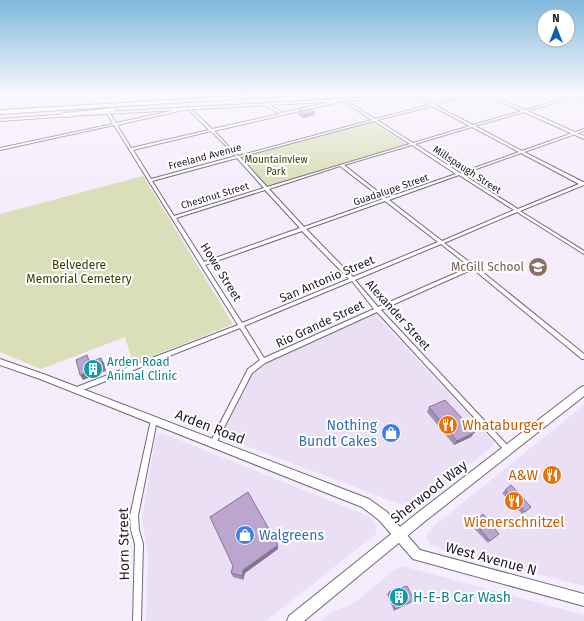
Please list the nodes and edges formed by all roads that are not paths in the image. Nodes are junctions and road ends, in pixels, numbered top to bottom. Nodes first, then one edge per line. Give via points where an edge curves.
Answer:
1 (119, 123) edge
2 (204, 123) edge
3 (239, 123) edge
4 (363, 123) edge
5 (379, 123) edge
6 (467, 123) edge
7 (483, 123) edge
8 (552, 123) edge
9 (114, 124) junction
10 (473, 126) junction
11 (211, 130) junction
12 (584, 130) edge
13 (575, 133) junction
14 (584, 138) edge
15 (412, 145) junction
16 (0, 149) edge
17 (132, 149) junction
18 (522, 152) junction
19 (237, 156) junction
20 (342, 165) junction
21 (459, 175) junction
22 (151, 180) junction
23 (583, 184) edge
24 (266, 189) junction
25 (387, 199) junction
26 (515, 210) junction
27 (174, 217) junction
28 (303, 229) junction
29 (440, 242) junction
30 (584, 253) edge
31 (203, 264) junction
32 (473, 267) junction
33 (353, 280) junction
34 (377, 309) junction
35 (242, 325) junction
36 (584, 357) edge
37 (263, 361) junction
38 (0, 362) edge
39 (76, 390) junction
40 (584, 390) edge
41 (154, 420) junction
42 (213, 443) junction
43 (507, 449) junction
44 (399, 535) junction
45 (584, 600) edge
46 (137, 621) edge
47 (294, 621) edge

1 - 9 street
2 - 11 street, Alexander Street
3 - 11 street
4 - 19 street, Freeland Avenue
5 - 15 street, Millspaugh Street
6 - 10 street
7 - 10 street, Chestnut Street
8 - 13 main road
9 - 16 street
9 - 17 street, Howe Street
10 - 15 street, Chestnut Street
10 - 18 street
11 - 17 street
11 - 19 street, Alexander Street
12 - 13 street, Guadalupe Street
13 - 14 main road
13 - 18 street, Guadalupe Street
15 - 20 street, Chestnut Street
15 - 21 street, Millspaugh Street
17 - 22 street, Howe Street
18 - 21 street, Guadalupe Street
18 - 23 street
19 - 22 street, Freeland Avenue
19 - 24 street, Alexander Street
20 - 24 street, Chestnut Street
20 - 25 street
21 - 25 street, Guadalupe Street
21 - 26 street, Millspaugh Street
22 - 27 street, Howe Street
23 - 26 street, San Antonio Street
24 - 27 street, Chestnut Street
24 - 28 street, Alexander Street
25 - 28 street, Guadalupe Street
25 - 29 street
26 - 29 street, San Antonio Street
26 - 30 street, Millspaugh Street
27 - 31 street, Howe Street
28 - 31 street, Guadalupe Street
28 - 33 street, Alexander Street
29 - 32 street
29 - 33 street, San Antonio Street
31 - 35 street, Howe Street
32 - 34 street, Rio Grande Street
32 - 36 street
33 - 34 street, Alexander Street
33 - 35 street, San Antonio Street
34 - 37 street, Rio Grande Street
34 - 43 street, Alexander Street
35 - 37 street, Howe Street
35 - 39 street, San Antonio Street
37 - 42 street via 250,371
38 - 39 main road, Arden Road
39 - 41 main road, Arden Road
40 - 43 main road, Sherwood Way
41 - 42 main road, Arden Road
41 - 46 street, Horn Street via 134,516 139,544
42 - 44 main road, Arden Road via 365,503 383,516
43 - 44 main road, Sherwood Way
44 - 45 main road, West Avenue N via 417,555
44 - 47 main road, Sherwood Way

